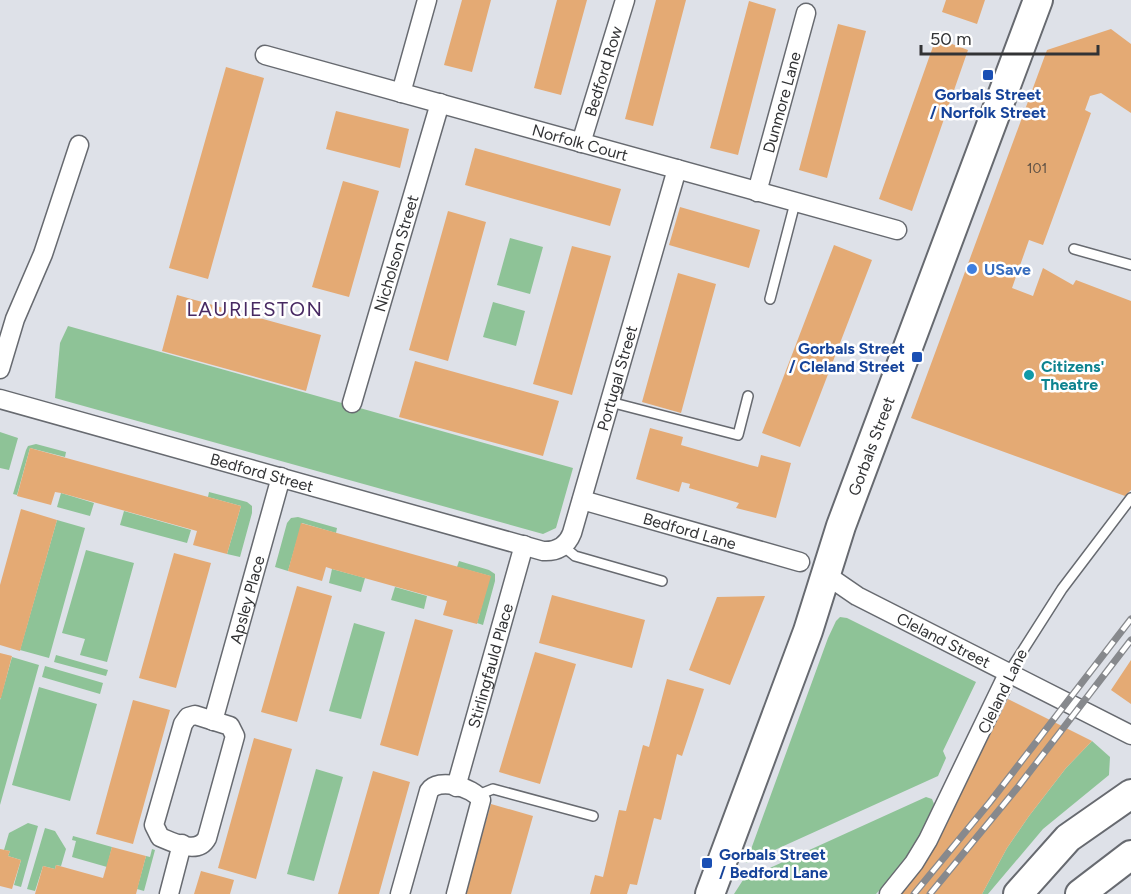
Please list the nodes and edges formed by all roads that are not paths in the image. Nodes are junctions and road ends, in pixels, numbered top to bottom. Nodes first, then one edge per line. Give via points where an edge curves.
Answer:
1 (427, 0) edge
2 (625, 0) edge
3 (1038, 0) edge
4 (806, 13) dead end
5 (265, 55) dead end
6 (401, 93) junction
7 (440, 103) junction
8 (581, 143) junction
9 (79, 146) dead end
10 (676, 170) junction
11 (758, 192) junction
12 (795, 203) junction
13 (897, 230) dead end
14 (1074, 249) dead end
15 (1131, 265) edge
16 (770, 299) dead end
17 (0, 369) edge
18 (748, 396) dead end
19 (0, 399) edge
20 (610, 402) junction
21 (352, 403) dead end
22 (281, 477) junction
23 (1131, 498) edge
24 (582, 500) junction
25 (524, 545) junction
26 (563, 546) junction
27 (800, 562) dead end
28 (825, 574) junction
29 (662, 581) dead end
30 (1009, 672) junction
31 (213, 721) junction
32 (1131, 735) edge
33 (456, 787) junction
34 (1131, 794) edge
35 (478, 795) junction
36 (593, 816) dead end
37 (182, 844) junction
38 (1131, 855) edge
39 (169, 894) edge
40 (400, 894) edge
41 (456, 894) edge
42 (710, 894) edge
43 (889, 894) edge
44 (1018, 894) edge
45 (1080, 894) edge

1 - 6 street
2 - 8 street, Bedford Row
3 - 28 main road, Gorbals Street
4 - 11 street, Dunmore Lane
5 - 6 street, Norfolk Court
6 - 7 street, Norfolk Court
7 - 8 street, Norfolk Court
7 - 21 street, Nicholson Street
8 - 10 street, Norfolk Court
9 - 17 street via 44,254 15,319
10 - 11 street, Norfolk Court
10 - 20 street, Portugal Street
11 - 12 street, Norfolk Court
12 - 13 street, Norfolk Court
12 - 16 lane
14 - 15 lane
18 - 20 lane via 738,435
19 - 22 street, Bedford Street
20 - 24 street, Portugal Street
22 - 25 street, Bedford Street
22 - 31 street, Apsley Place
23 - 30 lane, Cleland Lane via 1062,589
24 - 26 street, Portugal Street via 573,533
24 - 27 street, Bedford Lane
25 - 26 street via 548,551
25 - 33 street, Stirlingfauld Place
26 - 29 lane via 575,556
28 - 30 street, Cleland Street via 857,596
28 - 42 main road, Gorbals Street via 808,631
30 - 32 street, Cleland Street
30 - 43 street, Cleland Lane via 928,840
31 - 37 street via 230,726 235,740 206,841 196,847
31 - 37 street via 195,715 184,721 155,823 158,836
33 - 35 street
33 - 40 street via 439,783 429,791
34 - 44 main road via 1068,838
35 - 36 lane via 493,789
35 - 41 street via 481,807
37 - 39 street
38 - 45 main road

